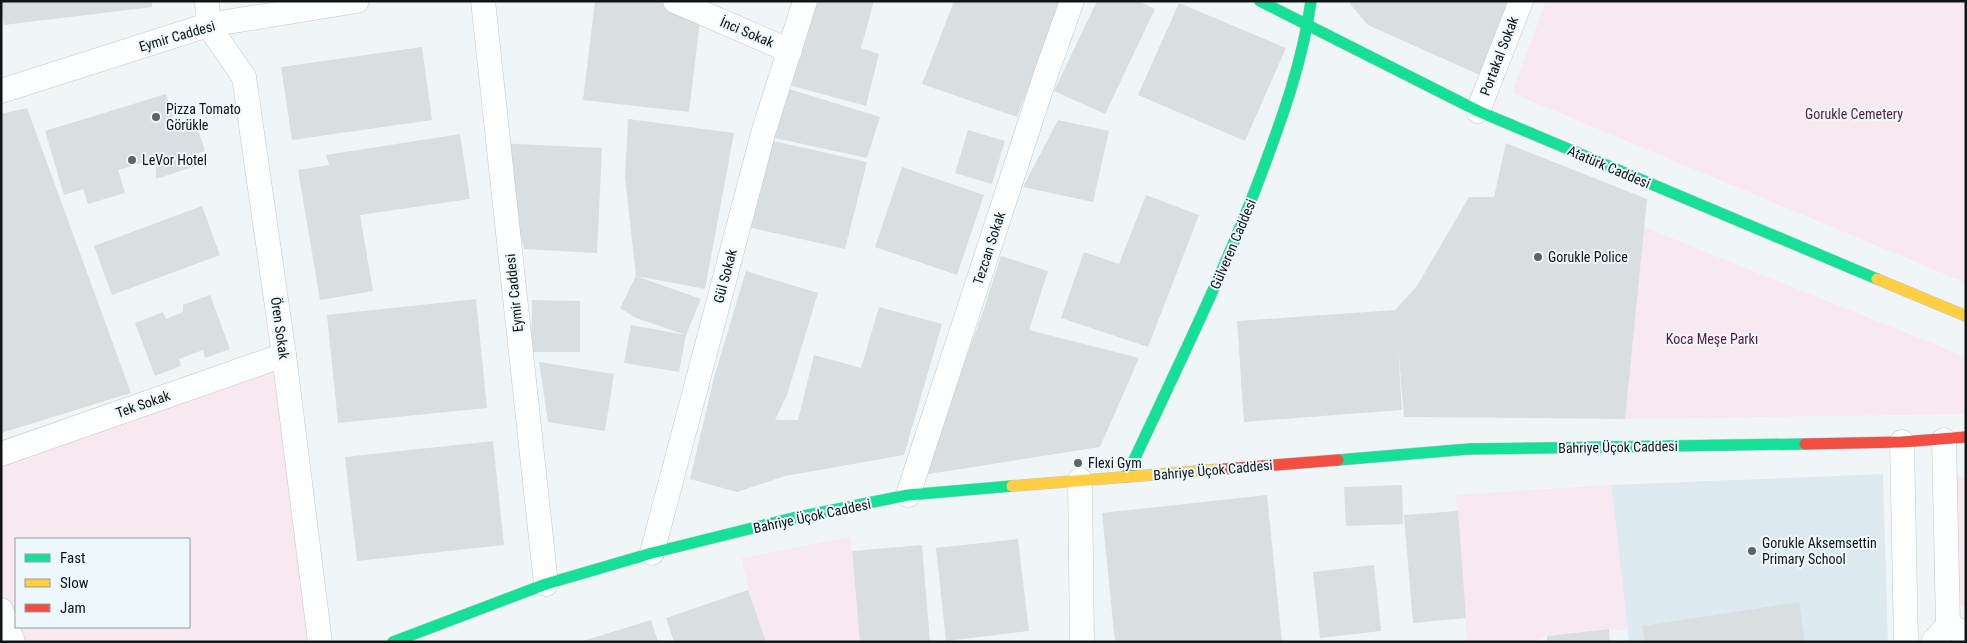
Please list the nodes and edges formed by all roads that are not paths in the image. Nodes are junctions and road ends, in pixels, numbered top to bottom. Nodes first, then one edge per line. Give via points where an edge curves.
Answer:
1 (207, 1) edge
2 (357, 1) edge
3 (483, 1) edge
4 (675, 1) edge
5 (805, 1) edge
6 (1072, 1) edge
7 (1260, 1) edge
8 (1311, 1) edge
9 (1521, 1) edge
10 (208, 25) junction
11 (1308, 25) junction
12 (790, 51) junction
13 (1, 90) edge
14 (1478, 112) junction
15 (1966, 316) edge
16 (284, 355) junction
17 (1955, 439) edge
18 (1902, 442) junction
19 (1, 454) edge
20 (1126, 476) junction
21 (1080, 480) junction
22 (908, 495) junction
23 (652, 553) junction
24 (546, 584) junction
25 (1, 610) edge
26 (1949, 634) edge
27 (417, 638) edge
28 (13, 642) edge
29 (320, 642) edge
30 (393, 642) edge
31 (1082, 642) edge
32 (1906, 642) edge

1 - 10 street
2 - 10 street, Eymir Caddesi
3 - 24 street, Eymir Caddesi
4 - 12 street, İnci Sokak
5 - 12 street, Gül Sokak
6 - 22 street, Tezcan Sokak
7 - 11 main road, Atatürk Caddesi
8 - 11 main road, Gülveren Caddesi
9 - 14 street, Portakal Sokak
10 - 13 street, Eymir Caddesi
10 - 16 street, Ören Sokak via 244,76
11 - 14 main road, Atatürk Caddesi
11 - 20 main road, Gülveren Caddesi via 1292,90 1233,247
12 - 23 street, Gül Sokak via 764,130
14 - 15 main road, Atatürk Caddesi
16 - 19 street, Tek Sokak
16 - 29 street, Ören Sokak
17 - 18 main road, Bahriye Üçok Caddesi
17 - 26 street
18 - 20 main road, Bahriye Üçok Caddesi via 1469,449
18 - 32 street
20 - 21 main road, Bahriye Üçok Caddesi
21 - 22 main road, Bahriye Üçok Caddesi
21 - 31 street
22 - 23 main road, Bahriye Üçok Caddesi via 793,518
23 - 24 main road, Bahriye Üçok Caddesi
24 - 27 main road, Bahriye Üçok Caddesi
25 - 28 street
27 - 30 main road, Bahriye Üçok Caddesi

